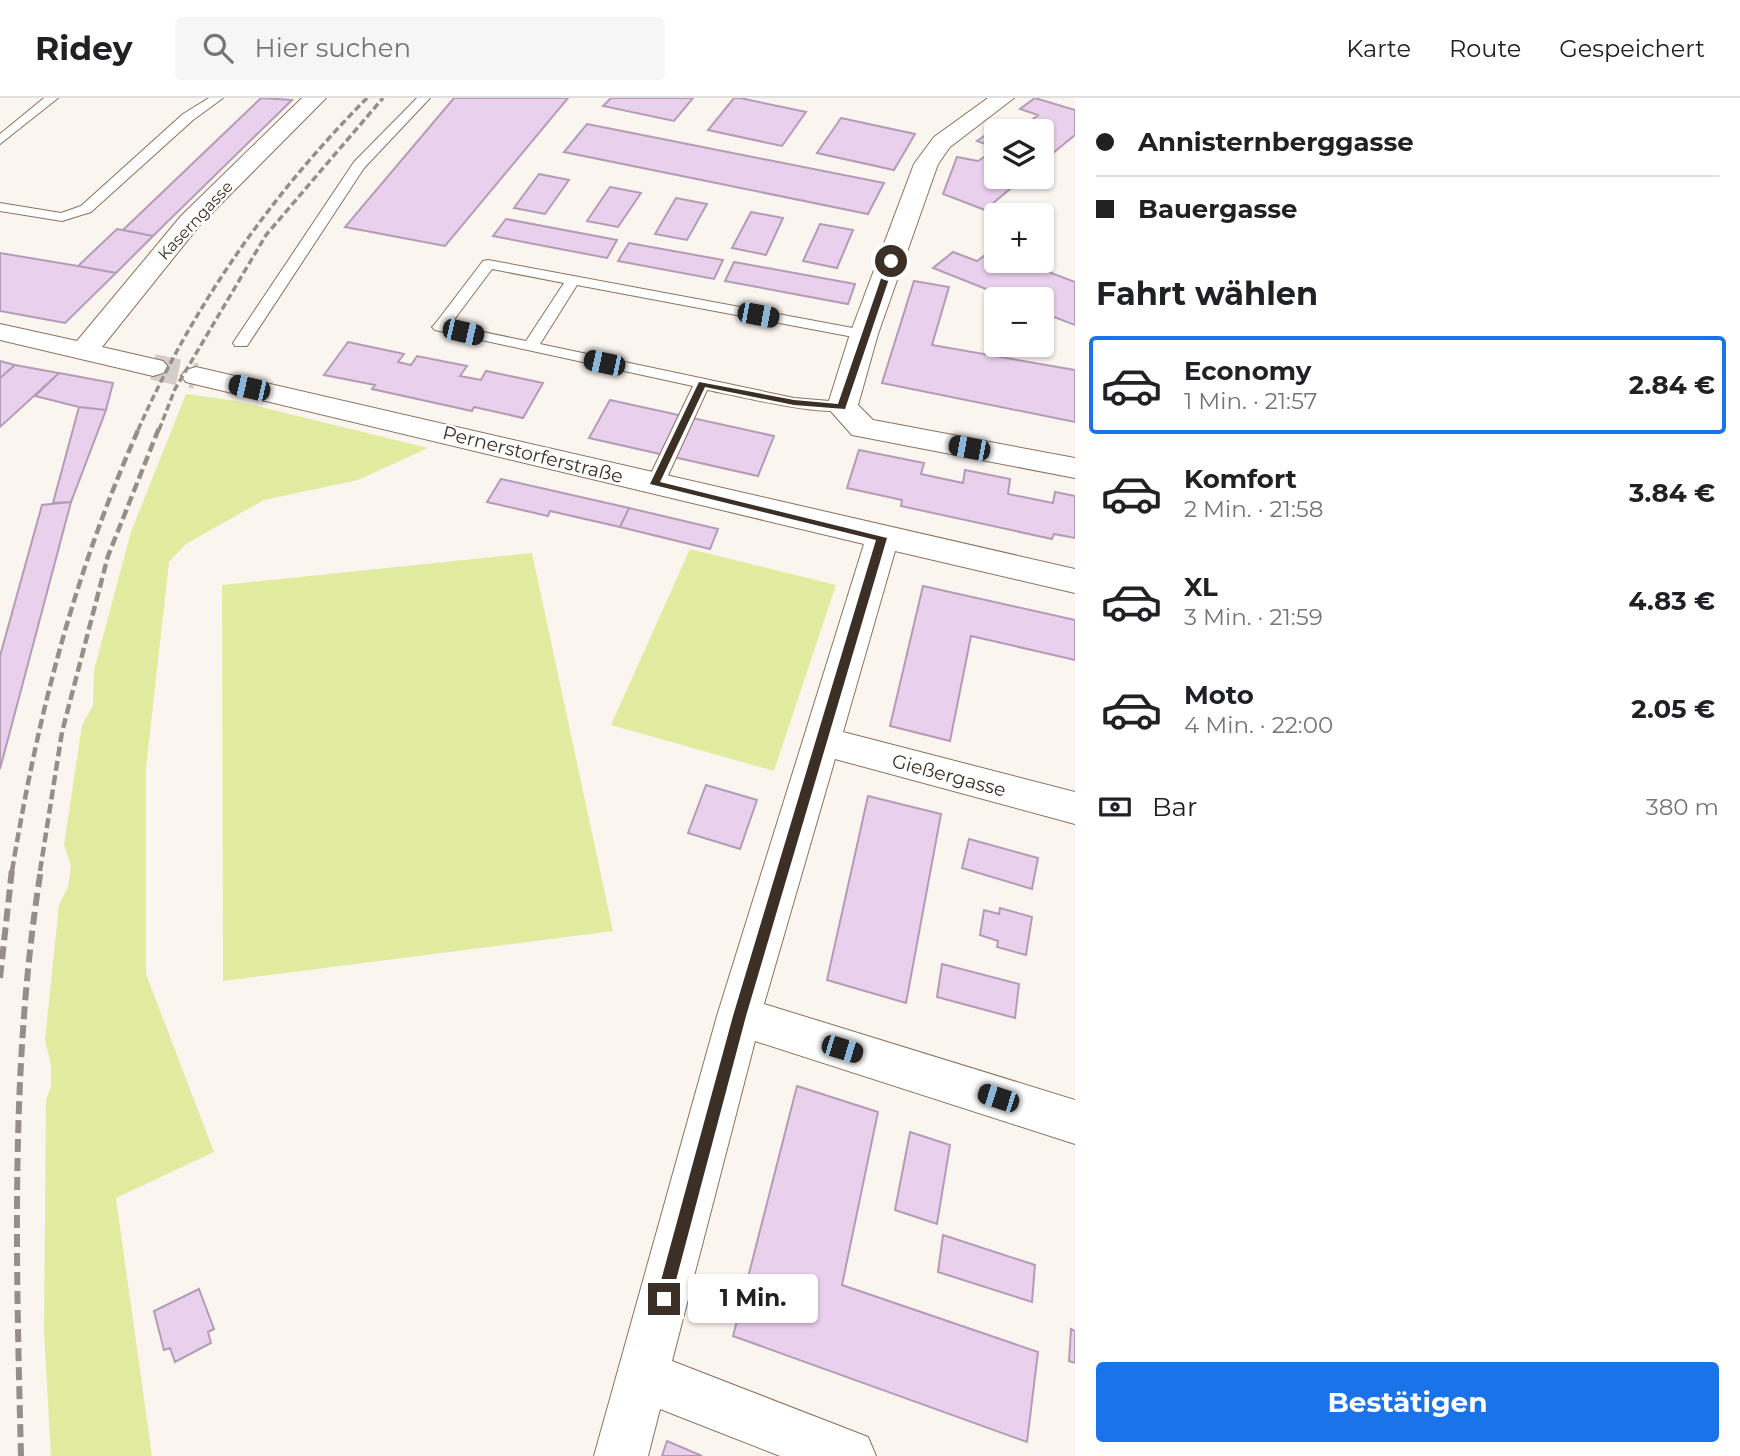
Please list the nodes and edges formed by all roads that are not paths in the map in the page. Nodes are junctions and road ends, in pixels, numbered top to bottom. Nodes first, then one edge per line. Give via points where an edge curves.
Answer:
1 (52, 98) edge
2 (218, 98) edge
3 (315, 98) edge
4 (424, 98) edge
5 (1003, 98) edge
6 (0, 140) edge
7 (0, 207) edge
8 (573, 280) junction
9 (0, 332) edge
10 (864, 334) junction
11 (241, 343) dead end
12 (530, 347) junction
13 (84, 351) junction
14 (153, 366) tunnel mouth
15 (196, 376) tunnel mouth
16 (702, 384) junction
17 (842, 407) junction
18 (1075, 468) edge
19 (655, 484) junction
20 (882, 538) junction
21 (1075, 582) edge
22 (823, 741) junction
23 (1075, 808) edge
24 (739, 1016) junction
25 (1075, 1122) edge
26 (643, 1376) junction
27 (621, 1456) edge
28 (849, 1456) edge

1 - 6 lane
2 - 7 lane via 188,117 86,209 62,217
3 - 13 street, Kaserngasse via 190,221
4 - 11 lane via 359,165
5 - 10 street via 942,142 926,164
8 - 10 lane
8 - 12 lane
8 - 12 lane via 488,264 440,327
9 - 13 street
10 - 17 street
12 - 16 lane
13 - 14 street
15 - 19 street, Pernerstorferstraße
16 - 17 lane via 794,403
16 - 19 lane
17 - 18 street via 863,428
19 - 20 street, Pernerstorferstraße
20 - 21 street, Pernerstorferstraße
20 - 22 street
22 - 23 street, Gießergasse
22 - 24 street
24 - 25 street
24 - 26 street
26 - 27 street
26 - 28 street

